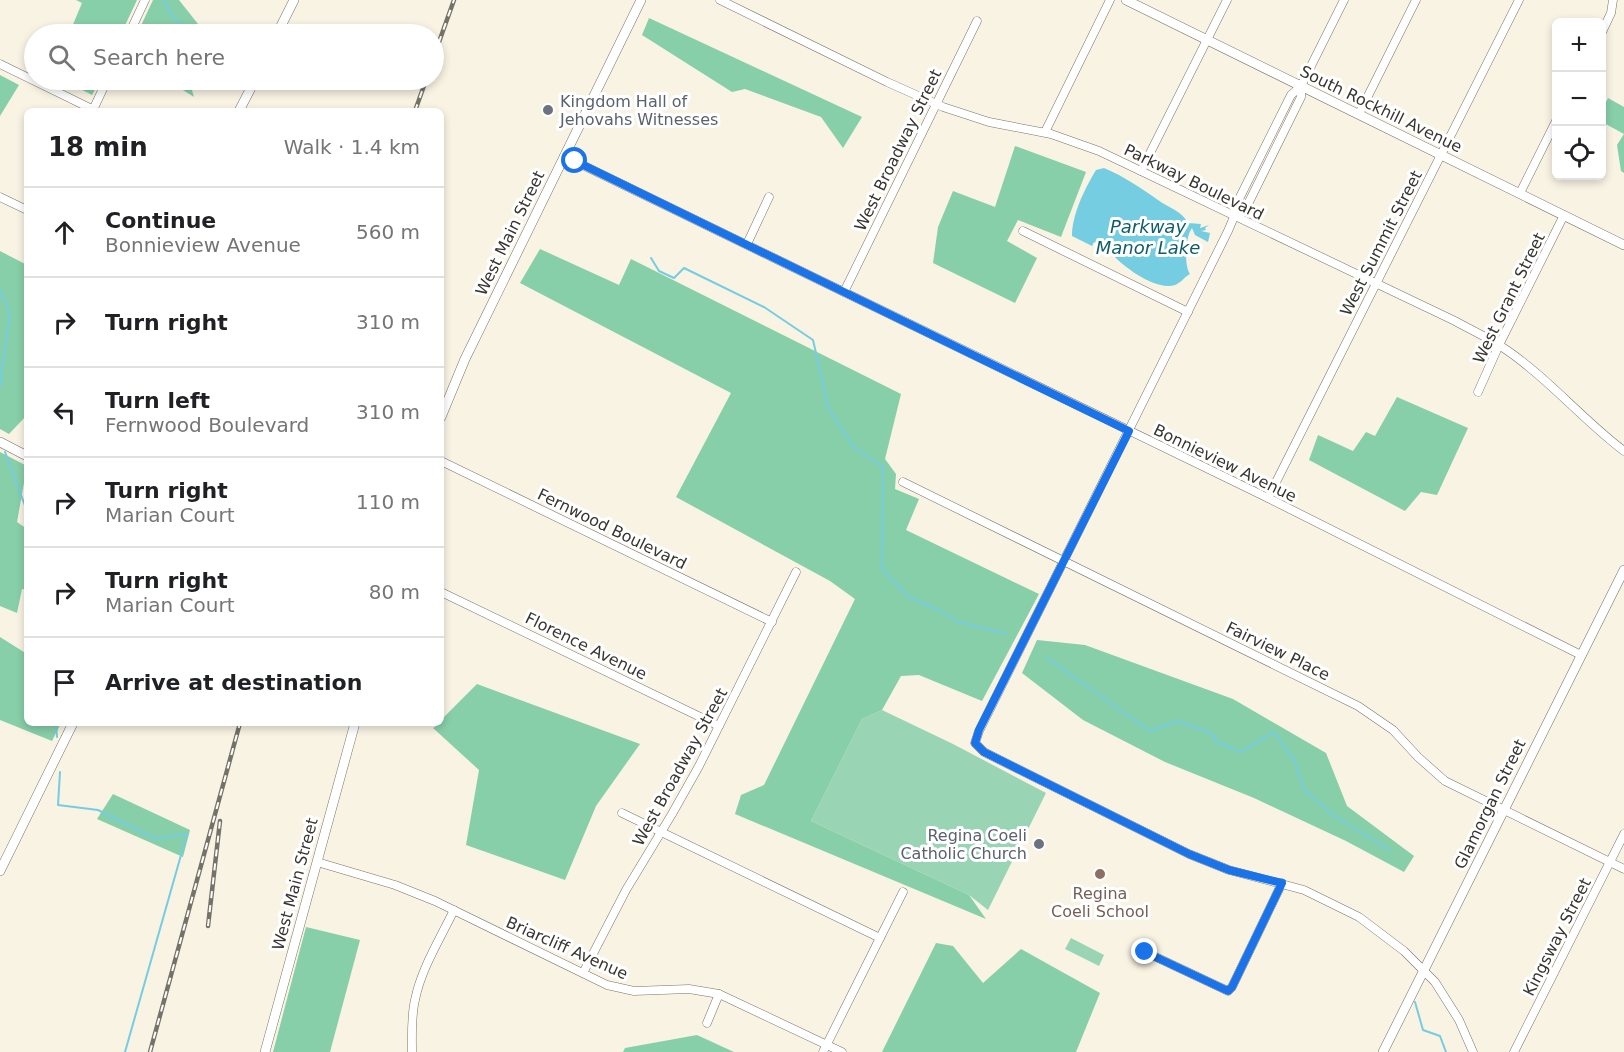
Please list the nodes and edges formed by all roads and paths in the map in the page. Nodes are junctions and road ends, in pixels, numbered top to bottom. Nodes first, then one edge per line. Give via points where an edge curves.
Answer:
1 (145, 0) edge
2 (294, 0) edge
3 (641, 0) edge
4 (720, 0) edge
5 (1110, 0) edge
6 (1126, 0) edge
7 (1227, 0) edge
8 (1344, 0) edge
9 (1416, 0) edge
10 (1519, 0) edge
11 (1613, 0) edge
12 (977, 21) dead end
13 (134, 24) edge
14 (282, 24) edge
15 (1606, 24) edge
16 (1207, 40) junction
17 (0, 64) edge
18 (24, 76) edge
19 (1301, 86) junction
20 (53, 90) edge
21 (103, 90) edge
22 (250, 90) edge
23 (936, 104) junction
24 (90, 108) edge
25 (95, 108) edge
26 (241, 108) edge
27 (1359, 114) junction
28 (1554, 126) edge
29 (1045, 132) junction
30 (1442, 154) junction
31 (564, 156) junction
32 (1142, 171) junction
33 (1520, 193) junction
34 (0, 197) edge
35 (769, 197) dead end
36 (24, 209) edge
37 (1564, 215) junction
38 (1234, 217) junction
39 (1023, 231) dead end
40 (747, 244) junction
41 (1624, 245) edge
42 (1377, 283) junction
43 (844, 292) junction
44 (1188, 312) junction
45 (1499, 345) junction
46 (1478, 392) dead end
47 (444, 409) edge
48 (1129, 431) junction
49 (0, 442) edge
50 (1624, 451) edge
51 (24, 454) edge
52 (444, 462) edge
53 (903, 482) dead end
54 (1268, 498) junction
55 (1064, 561) junction
56 (1624, 570) edge
57 (796, 572) dead end
58 (444, 593) edge
59 (772, 622) junction
60 (1581, 655) junction
61 (72, 726) edge
62 (354, 726) edge
63 (719, 726) junction
64 (1504, 811) junction
65 (622, 813) dead end
66 (661, 832) junction
67 (1624, 834) edge
68 (317, 862) junction
69 (1610, 862) junction
70 (1624, 869) edge
71 (0, 871) edge
72 (1282, 883) junction
73 (903, 892) dead end
74 (454, 910) junction
75 (880, 939) junction
76 (1141, 950) dead end
77 (1424, 970) junction
78 (583, 974) junction
79 (720, 994) junction
80 (707, 1023) dead end
81 (825, 1048) edge
82 (264, 1052) edge
83 (412, 1052) edge
84 (842, 1052) edge
85 (1383, 1052) edge
86 (1473, 1052) edge
87 (1514, 1052) edge

1 - 13 street
2 - 14 street
3 - 31 street, West Main Street
4 - 23 street, Parkway Boulevard
5 - 29 street
6 - 16 street, South Rockhill Avenue
7 - 16 street
8 - 19 street
9 - 27 street
10 - 30 street, West Summit Street
11 - 15 street
12 - 23 street, West Broadway Street
16 - 19 street, South Rockhill Avenue
16 - 32 street
17 - 18 street
19 - 27 street, South Rockhill Avenue
19 - 38 street via 1291,95 1235,207
20 - 24 street
21 - 25 street
22 - 26 street
23 - 29 street, Parkway Boulevard via 974,118
23 - 43 street, West Broadway Street
27 - 30 street, South Rockhill Avenue
28 - 33 street
29 - 32 street, Parkway Boulevard via 1078,142
30 - 33 street, South Rockhill Avenue
30 - 42 street, West Summit Street
31 - 40 street, Bonnieview Avenue
31 - 47 street, West Main Street via 462,364
32 - 38 street, Parkway Boulevard
33 - 37 street, South Rockhill Avenue
34 - 36 street
35 - 40 street
37 - 41 street, South Rockhill Avenue
37 - 45 street, West Grant Street
38 - 42 street, Parkway Boulevard
38 - 44 street
39 - 44 street
40 - 43 street, Bonnieview Avenue
42 - 45 street, Parkway Boulevard
42 - 54 street, West Summit Street
43 - 48 street, Bonnieview Avenue
44 - 48 street
45 - 46 street, West Grant Street
45 - 50 street, Parkway Boulevard
48 - 54 street, Bonnieview Avenue
48 - 55 street
49 - 51 street
52 - 59 street, Fernwood Boulevard
53 - 55 street, Fairview Place
54 - 60 street, Bonnieview Avenue
55 - 64 street, Fairview Place via 1371,714 1445,781
55 - 72 street via 979,730 976,745 1189,854 1229,870
56 - 60 street, Glamorgan Street
57 - 59 street, West Broadway Street
58 - 63 street, Florence Avenue
59 - 63 street, West Broadway Street
60 - 64 street, Glamorgan Street
61 - 71 street
62 - 68 street, West Main Street
63 - 66 street, West Broadway Street
64 - 69 street, Fairview Place
64 - 77 street, Glamorgan Street
65 - 66 street
66 - 75 street
66 - 78 street, West Broadway Street
67 - 69 street, Kingsway Street
68 - 74 street, Briarcliff Avenue via 395,885
68 - 82 street, West Main Street
69 - 70 street, Fairview Place
69 - 87 street, Kingsway Street
72 - 76 street via 1228,991
72 - 77 street via 1359,917
73 - 75 street
74 - 78 street, Briarcliff Avenue
74 - 83 street via 418,987
75 - 81 street
77 - 85 street, Glamorgan Street
77 - 86 street via 1451,1005
78 - 79 street, Briarcliff Avenue via 628,991 689,989
79 - 80 street
79 - 81 street, Briarcliff Avenue
81 - 84 street, Briarcliff Avenue

